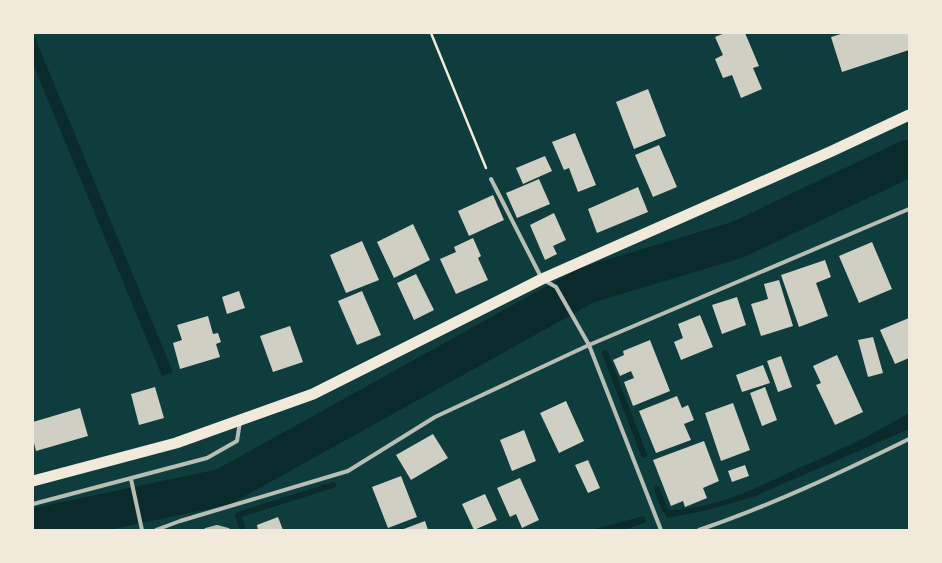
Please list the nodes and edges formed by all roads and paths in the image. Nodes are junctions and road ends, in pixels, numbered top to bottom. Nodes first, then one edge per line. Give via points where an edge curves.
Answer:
1 (431, 33) edge
2 (909, 115) edge
3 (491, 179) joint
4 (909, 209) edge
5 (542, 279) junction
6 (589, 345) junction
7 (240, 421) junction
8 (909, 439) edge
9 (131, 479) junction
10 (33, 481) edge
11 (33, 504) edge
12 (142, 530) edge
13 (156, 530) edge
14 (206, 530) edge
15 (228, 530) edge
16 (661, 530) edge
17 (699, 530) edge

1 - 3 path
2 - 5 highway
3 - 5 street
4 - 6 street
5 - 6 street via 556,287
5 - 7 highway via 313,394
6 - 13 street via 435,417 348,471
6 - 16 street
7 - 9 street via 237,441 207,458
7 - 10 highway via 176,443
8 - 17 street via 845,471 751,512
9 - 11 street
9 - 12 street
14 - 15 street via 217,527

